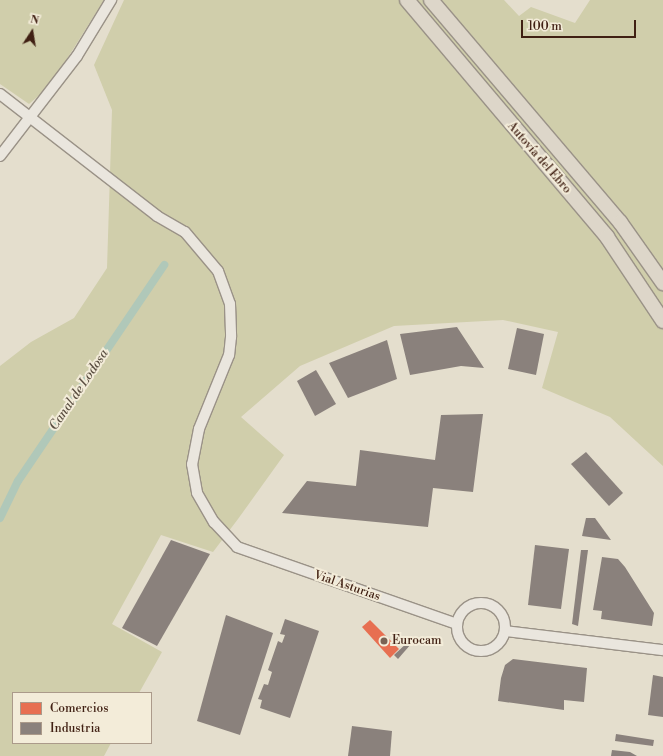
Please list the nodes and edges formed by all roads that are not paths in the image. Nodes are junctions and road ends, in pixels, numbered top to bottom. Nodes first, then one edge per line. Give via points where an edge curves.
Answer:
1 (111, 0) edge
2 (407, 0) edge
3 (431, 0) edge
4 (0, 94) edge
5 (32, 118) junction
6 (0, 156) edge
7 (663, 283) edge
8 (654, 307) junction
9 (663, 321) edge
10 (663, 327) edge
11 (457, 624) junction
12 (505, 631) junction
13 (663, 650) edge

1 - 5 street via 101,22
2 - 8 highway, Autovía del Ebro via 607,237
3 - 7 highway, Autovía del Ebro via 620,222
4 - 5 street
5 - 6 street
5 - 11 street, Vial Asturias via 158,216 185,232 218,271 230,304 231,337 228,355 199,429 192,464 203,508 237,546
8 - 9 highway, Autovía del Ebro
8 - 10 highway
11 - 12 street via 462,642 478,651 496,647
11 - 12 street via 466,608 484,603 501,612
12 - 13 street

